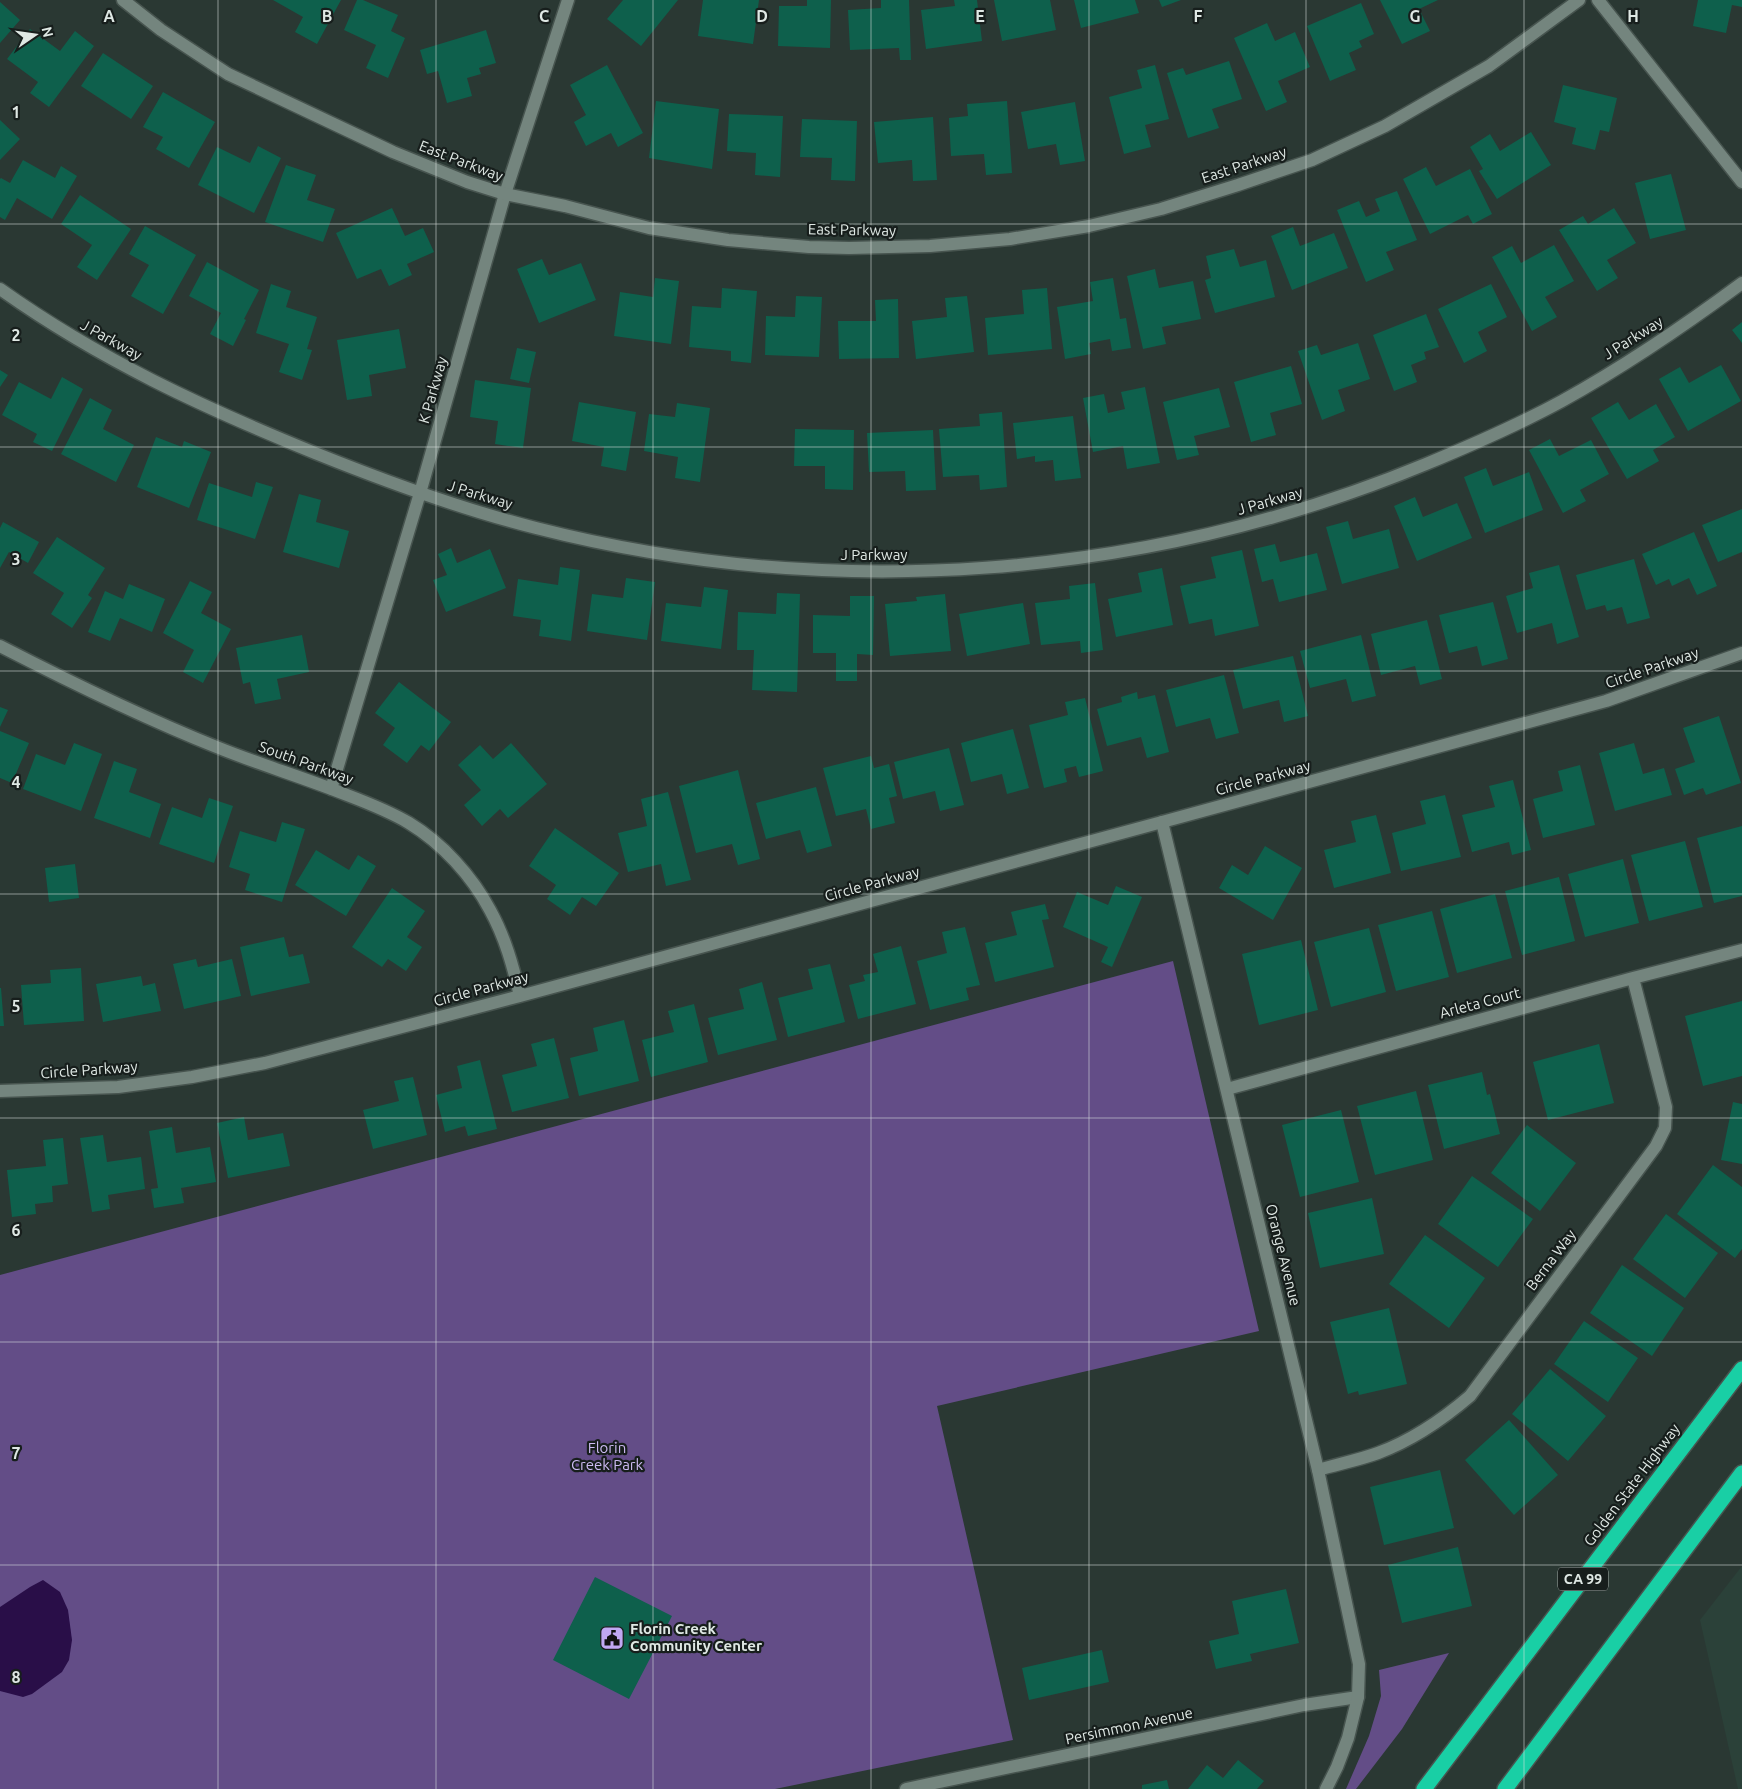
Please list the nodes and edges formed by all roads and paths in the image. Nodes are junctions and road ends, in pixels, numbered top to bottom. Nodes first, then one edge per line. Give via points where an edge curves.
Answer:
1 (122, 0) edge
2 (568, 0) edge
3 (1579, 0) edge
4 (1598, 0) edge
5 (1742, 182) edge
6 (505, 194) junction
7 (1742, 283) edge
8 (0, 289) edge
9 (420, 493) junction
10 (0, 646) edge
11 (1742, 654) edge
12 (331, 789) junction
13 (1162, 822) junction
14 (1742, 950) edge
15 (1633, 978) junction
16 (520, 996) junction
17 (1227, 1090) junction
18 (0, 1091) edge
19 (1742, 1369) edge
20 (1318, 1470) junction
21 (1742, 1473) edge
22 (1358, 1697) junction
23 (906, 1789) edge
24 (1326, 1789) edge
25 (1424, 1789) edge
26 (1505, 1789) edge

1 - 6 street, East Parkway via 228,74 392,152
2 - 6 street, K Parkway
3 - 6 street, East Parkway via 1489,66 1385,126 1312,160 1161,209 1089,226 1010,239 930,246 809,246 728,240 649,228
4 - 5 street
6 - 9 street, K Parkway
7 - 9 street, J Parkway via 1637,356 1561,401 1472,445 1381,483 1287,514 1191,539 1119,553 982,569 933,571 834,571 735,564 637,550 540,530
8 - 9 street, J Parkway via 71,336 151,381 234,420
9 - 12 street, K Parkway
10 - 12 street, South Parkway via 81,688 183,734
11 - 13 street, Circle Parkway via 1606,701
12 - 16 street, South Parkway via 410,824 455,862 474,885 503,936
13 - 16 street, Circle Parkway
13 - 17 street, Orange Avenue
14 - 15 street, Arleta Court
15 - 17 street, Arleta Court
15 - 20 street, Berna Way via 1666,1107 1666,1128 1656,1146 1470,1396 1427,1430 1402,1443 1377,1454
16 - 18 street, Circle Parkway via 265,1063 192,1077 118,1087
17 - 20 street, Orange Avenue
19 - 25 highway, Golden State Highway / CA 99
20 - 22 street, Orange Avenue via 1359,1664
21 - 26 highway
22 - 23 street, Persimmon Avenue via 1304,1705
22 - 24 street, Orange Avenue via 1348,1738

